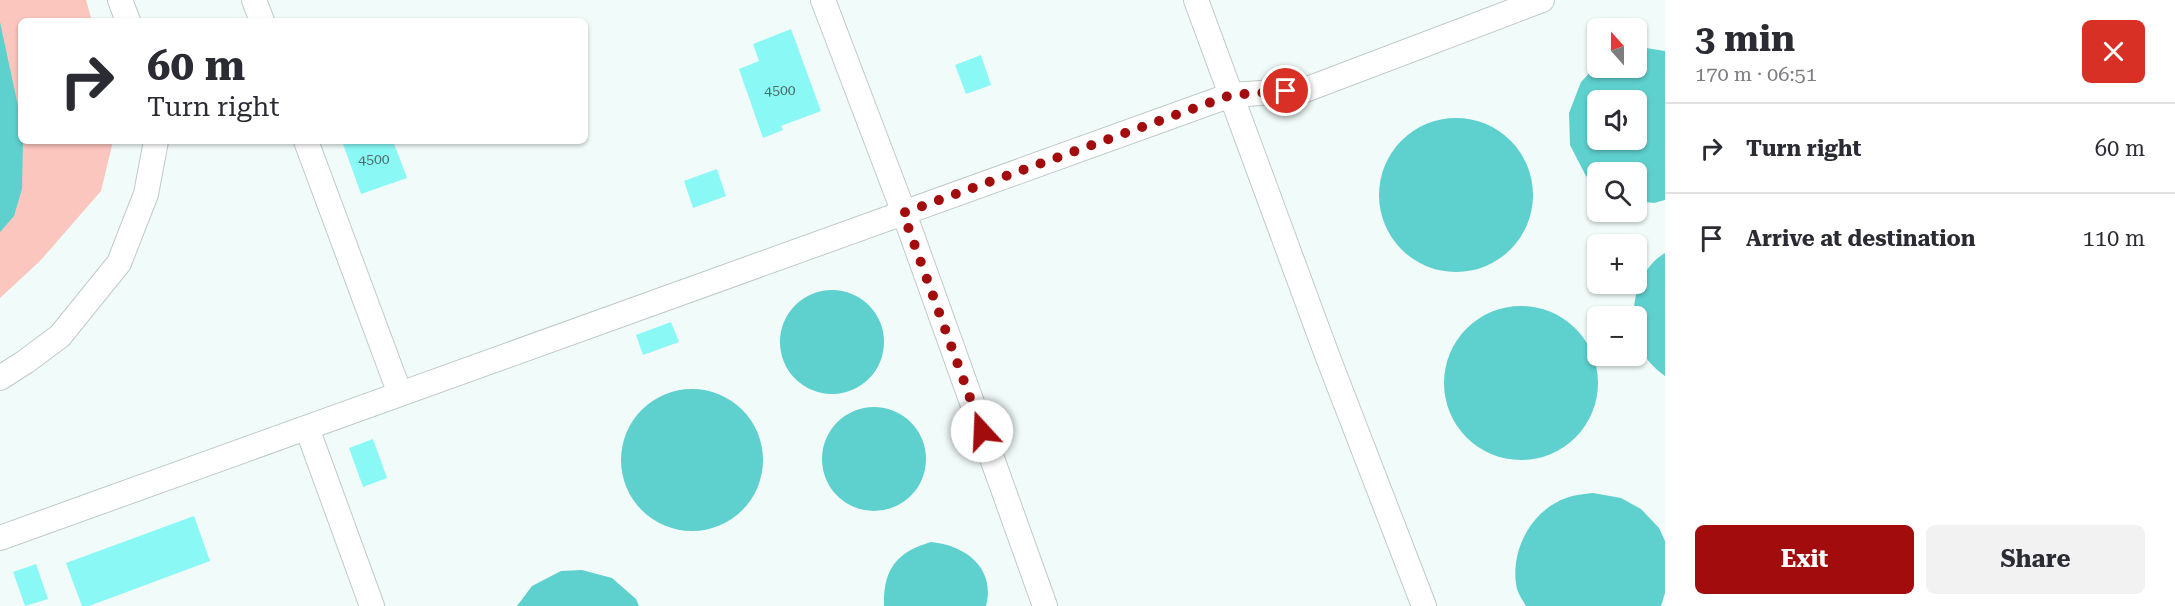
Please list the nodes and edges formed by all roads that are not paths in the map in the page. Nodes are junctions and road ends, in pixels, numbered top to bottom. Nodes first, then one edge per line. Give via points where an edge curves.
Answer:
1 (120, 0) edge
2 (254, 0) edge
3 (823, 0) edge
4 (1196, 0) edge
5 (1542, 0) edge
6 (127, 18) edge
7 (261, 18) edge
8 (1231, 95) junction
9 (155, 144) edge
10 (307, 144) edge
11 (903, 213) junction
12 (0, 378) edge
13 (400, 394) junction
14 (307, 428) junction
15 (0, 538) edge
16 (372, 606) edge
17 (1045, 606) edge
18 (1424, 606) edge

1 - 6 lane
2 - 7 lane
3 - 11 lane
4 - 8 lane
5 - 8 lane via 1305,90
8 - 11 lane
8 - 18 lane
9 - 12 lane via 146,194 119,263 60,336
10 - 13 lane
11 - 13 lane
11 - 17 lane
13 - 14 lane
14 - 15 lane
14 - 16 lane

